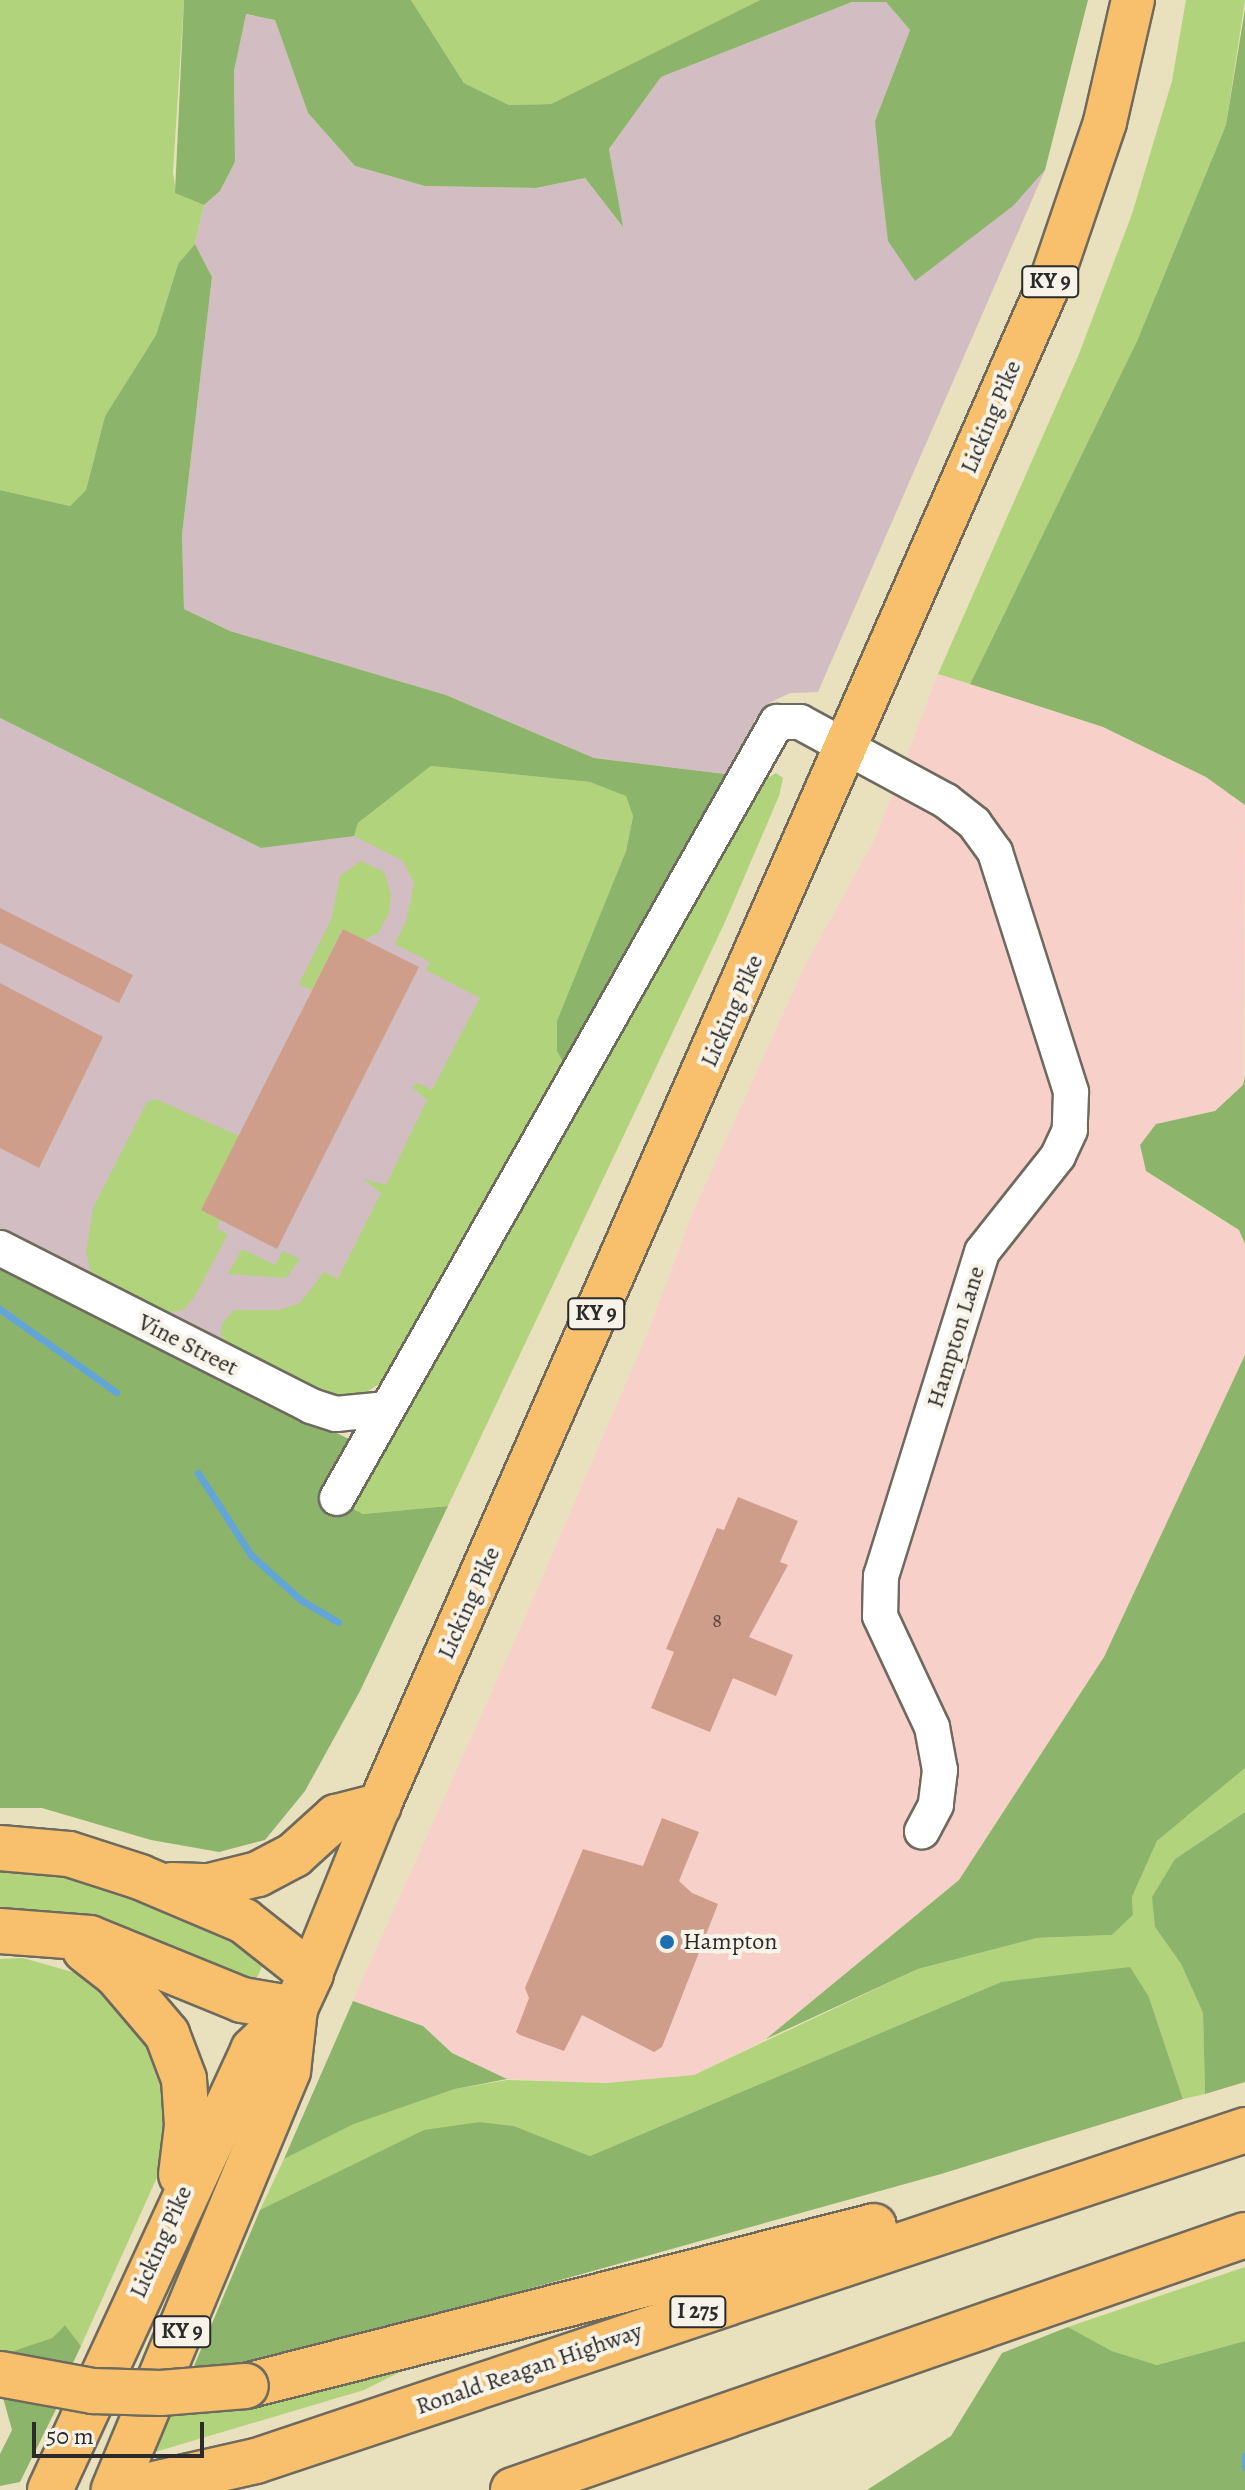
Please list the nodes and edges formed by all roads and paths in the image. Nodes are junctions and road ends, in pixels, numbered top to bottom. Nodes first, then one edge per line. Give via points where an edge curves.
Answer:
1 (1133, 0) edge
2 (848, 748) junction
3 (0, 1248) edge
4 (385, 1409) junction
5 (337, 1498) dead end
6 (379, 1806) junction
7 (922, 1831) dead end
8 (0, 1848) edge
9 (153, 1883) junction
10 (0, 1931) edge
11 (72, 1936) junction
12 (303, 1991) junction
13 (1245, 2130) edge
14 (1141, 2165) junction
15 (183, 2192) junction
16 (1245, 2235) edge
17 (0, 2374) edge
18 (50, 2490) edge
19 (114, 2490) edge
20 (128, 2490) edge
21 (513, 2490) edge

1 - 2 main road, Licking Pike / KY 9 via 1105,122 1053,275
2 - 4 street, Hampton Lane via 791,720 777,722 769,731 433,1334
2 - 6 main road, Licking Pike / KY 9
2 - 7 street, Hampton Lane via 946,801 974,823 995,852 1071,1092 1070,1130 1058,1156 982,1252 881,1576 880,1616 932,1727 940,1770 936,1805
3 - 4 street, Vine Street via 311,1406 336,1414
4 - 5 street
6 - 9 highway via 336,1817 294,1855 258,1874 209,1886
6 - 12 main road, Licking Pike / KY 9
8 - 9 highway via 69,1854
9 - 12 highway via 244,1921
10 - 11 highway
11 - 12 highway via 90,1938 242,2000
11 - 15 highway via 125,1983 167,2034 184,2079
12 - 15 highway, Licking Pike / KY 9 via 253,2050
12 - 19 highway, Licking Pike / KY 9 via 288,2071
13 - 14 highway, Ronald Reagan Highway / I 275
14 - 17 highway, bridge via 859,2230 246,2386 93,2391
14 - 20 highway, Ronald Reagan Highway / I 275 via 256,2461
15 - 18 highway, Licking Pike / KY 9
16 - 21 highway

